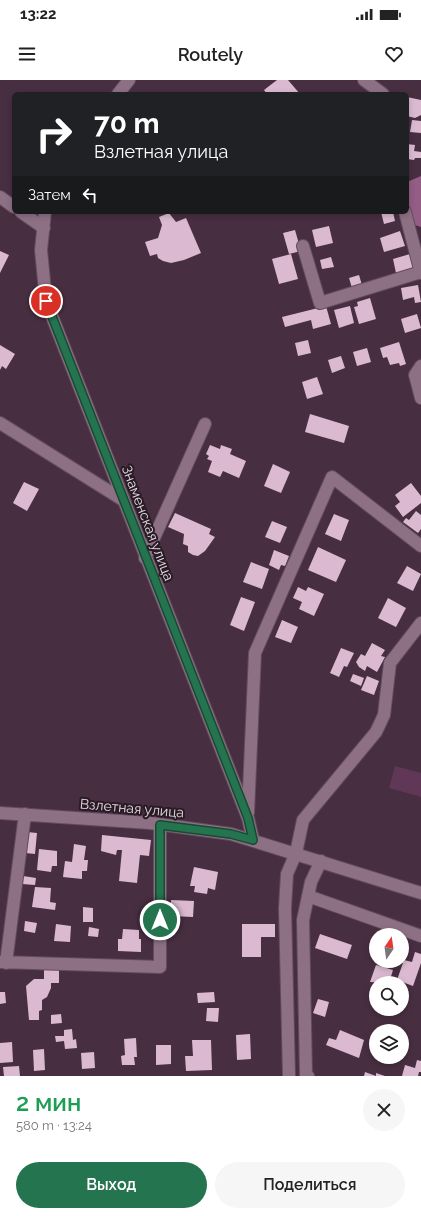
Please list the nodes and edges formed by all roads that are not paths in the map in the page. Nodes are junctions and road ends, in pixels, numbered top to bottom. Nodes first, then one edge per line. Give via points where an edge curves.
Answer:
1 (129, 80) edge
2 (364, 80) edge
3 (120, 92) edge
4 (380, 92) edge
5 (0, 197) edge
6 (12, 206) edge
7 (24, 214) edge
8 (45, 214) edge
9 (406, 214) edge
10 (44, 228) junction
11 (303, 246) dead end
12 (421, 273) edge
13 (421, 366) edge
14 (421, 398) edge
15 (0, 423) edge
16 (205, 424) dead end
17 (122, 500) junction
18 (421, 546) edge
19 (145, 558) junction
20 (421, 623) edge
21 (0, 813) edge
22 (24, 814) junction
23 (248, 818) junction
24 (160, 825) junction
25 (253, 840) junction
26 (296, 853) junction
27 (321, 861) junction
28 (421, 893) edge
29 (308, 896) junction
30 (421, 936) edge
31 (3, 962) edge
32 (307, 1075) edge
33 (289, 1076) edge

1 - 3 street
2 - 4 street
5 - 6 street
7 - 10 street
8 - 10 street, Знаменская улица
9 - 12 street
10 - 17 street, Знаменская улица via 41,250 46,301
11 - 12 street via 320,303
13 - 14 street via 415,375
15 - 17 street
16 - 19 street
17 - 19 street, Знаменская улица
18 - 23 street via 332,477 255,653
19 - 23 street, Знаменская улица
20 - 26 street via 390,664 384,716 376,732 302,820
21 - 22 street, Взлетная улица
22 - 24 street, Взлетная улица
22 - 31 street
23 - 25 street, Знаменская улица
24 - 25 street, Взлетная улица via 231,834
24 - 31 street via 160,967
25 - 26 street, Взлетная улица
26 - 27 street, Взлетная улица
26 - 33 street via 287,874 285,908
27 - 28 street, Взлетная улица
27 - 29 street via 311,882
29 - 30 street
29 - 32 street via 303,920

